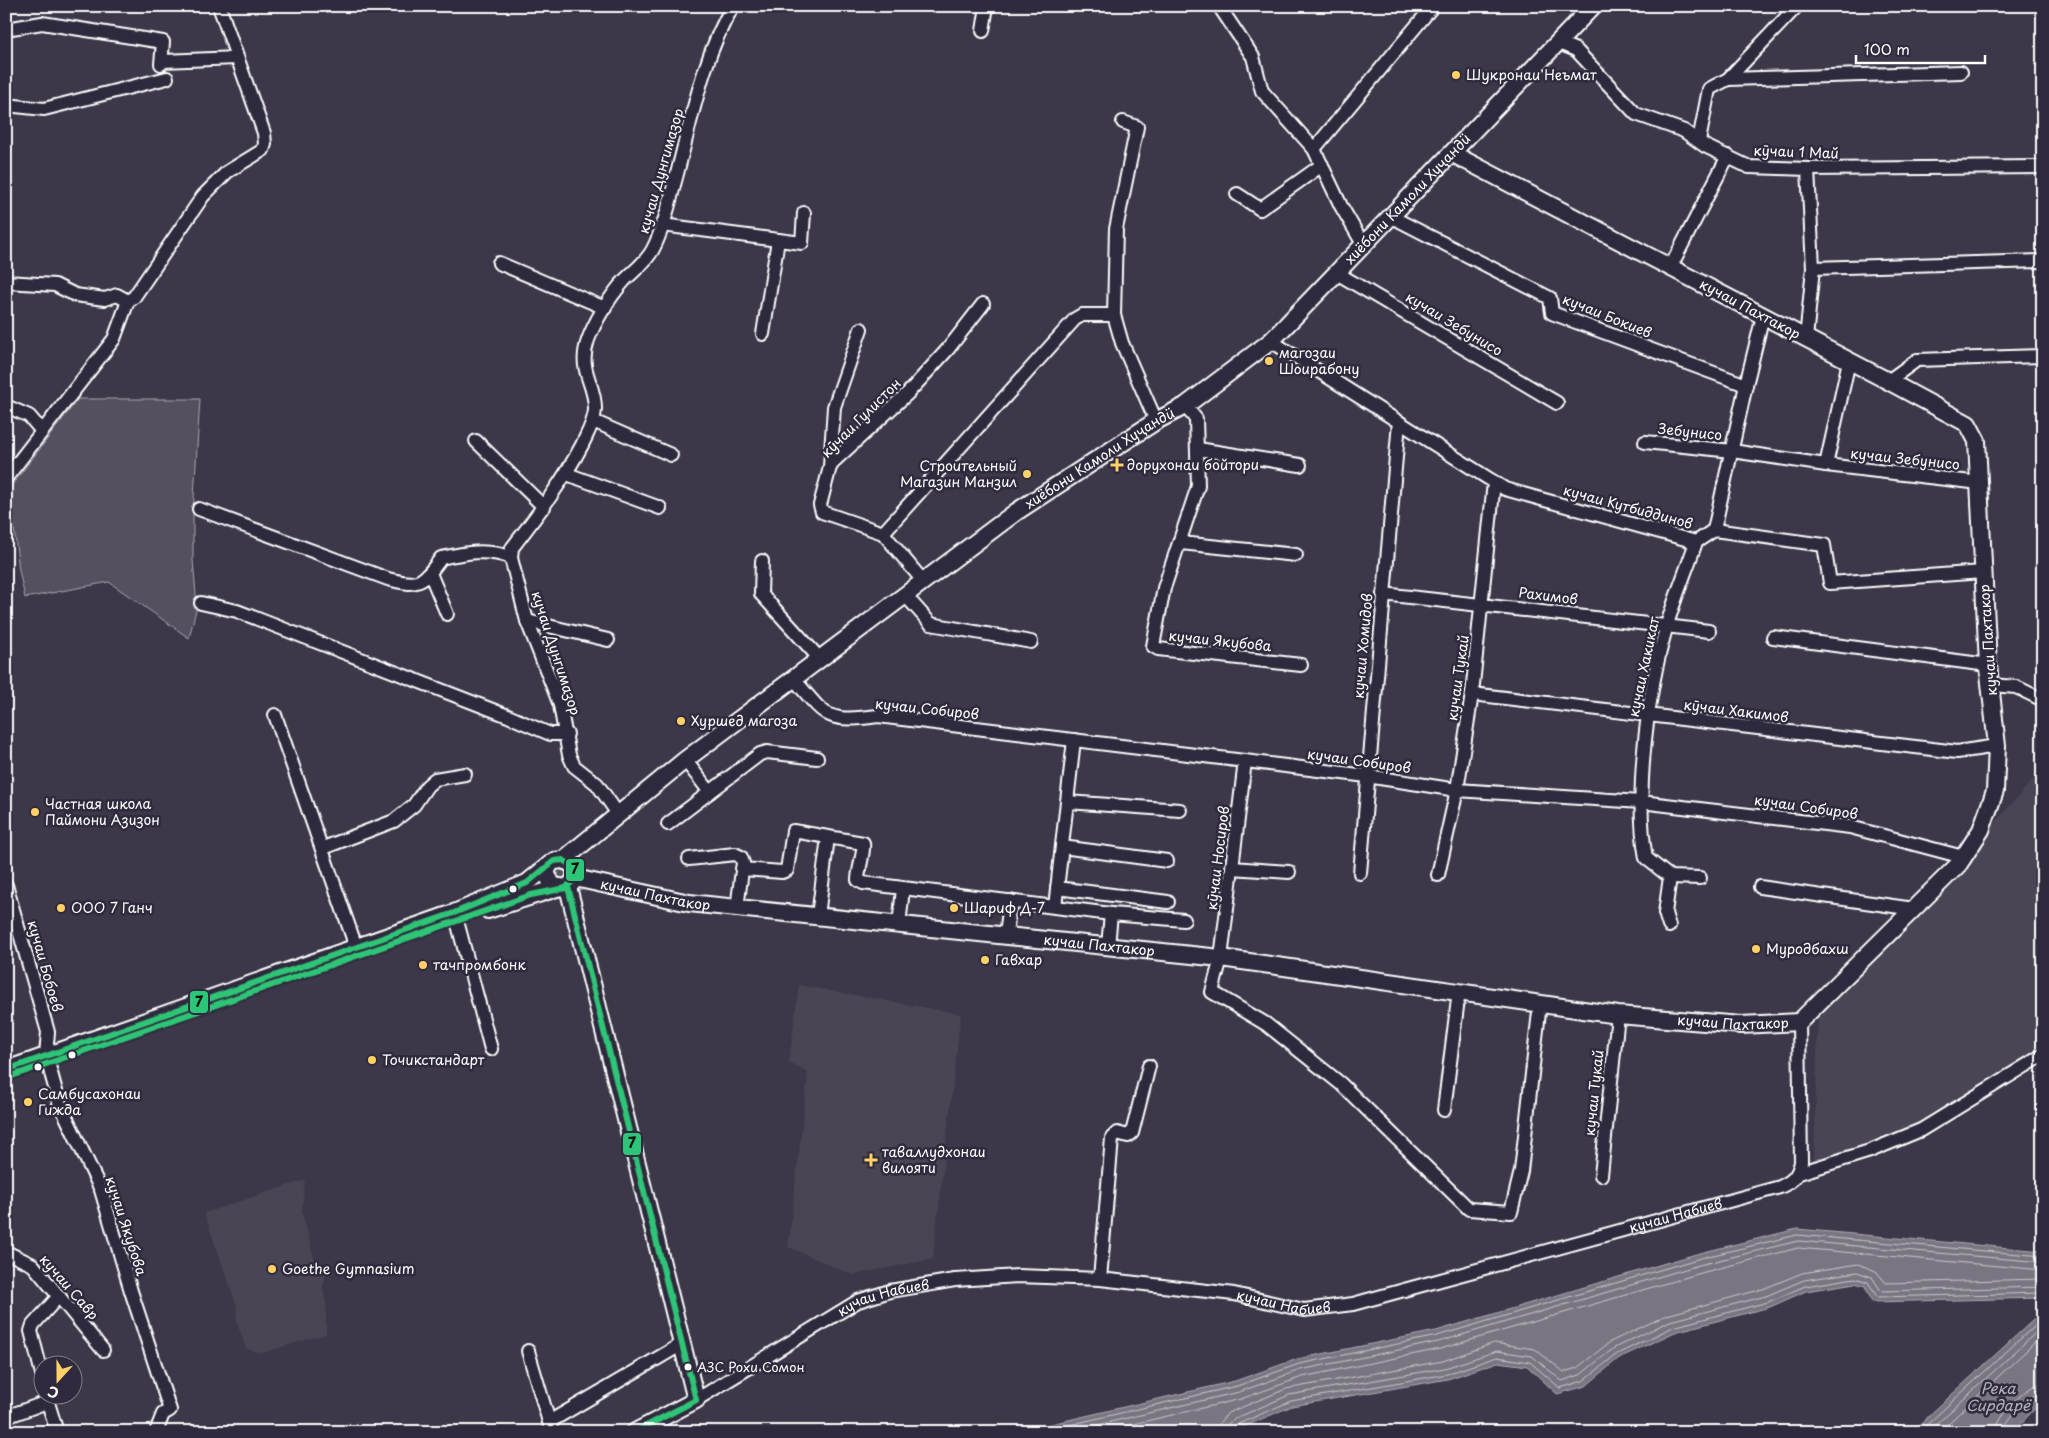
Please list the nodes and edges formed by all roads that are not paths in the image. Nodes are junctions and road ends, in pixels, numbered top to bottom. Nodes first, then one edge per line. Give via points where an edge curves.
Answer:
1 (219, 6) edge
2 (733, 6) edge
3 (987, 6) edge
4 (1219, 6) edge
5 (1433, 6) edge
6 (1593, 6) edge
7 (1796, 6) edge
8 (6, 29) edge
9 (983, 31) dead end
10 (1559, 43) junction
11 (237, 58) junction
12 (1961, 72) dead end
13 (167, 78) dead end
14 (1728, 79) junction
15 (6, 105) edge
16 (1123, 122) dead end
17 (1699, 141) junction
18 (1314, 149) junction
19 (1453, 154) junction
20 (1728, 156) junction
21 (1322, 165) junction
22 (2043, 167) edge
23 (1808, 169) junction
24 (1237, 194) dead end
25 (804, 213) dead end
26 (1392, 217) junction
27 (662, 225) junction
28 (778, 240) junction
29 (1363, 244) junction
30 (2043, 261) edge
31 (499, 263) dead end
32 (1670, 268) junction
33 (1813, 268) junction
34 (1335, 272) junction
35 (6, 282) edge
36 (128, 301) junction
37 (983, 304) dead end
38 (605, 308) junction
39 (1114, 314) junction
40 (1764, 316) junction
41 (861, 330) dead end
42 (763, 334) dead end
43 (1806, 339) junction
44 (1270, 341) junction
45 (2043, 356) edge
46 (1849, 360) junction
47 (1888, 381) junction
48 (1746, 385) junction
49 (1557, 403) dead end
50 (6, 406) edge
51 (1185, 406) junction
52 (594, 421) junction
53 (1156, 421) junction
54 (1399, 422) junction
55 (41, 430) junction
56 (476, 441) dead end
57 (1645, 442) dead end
58 (1198, 449) junction
59 (1732, 451) junction
60 (670, 455) dead end
61 (1300, 464) dead end
62 (1826, 466) junction
63 (830, 467) junction
64 (567, 474) junction
65 (8, 475) edge
66 (1494, 482) junction
67 (1980, 482) junction
68 (544, 507) junction
69 (660, 508) dead end
70 (199, 509) dead end
71 (1714, 530) junction
72 (883, 533) junction
73 (1696, 542) junction
74 (1181, 543) junction
75 (1296, 555) dead end
76 (511, 558) junction
77 (762, 561) dead end
78 (1982, 572) junction
79 (430, 573) junction
80 (923, 581) junction
81 (1383, 594) junction
82 (905, 595) junction
83 (201, 603) dead end
84 (1483, 604) junction
85 (447, 614) dead end
86 (527, 621) junction
87 (1667, 625) junction
88 (1710, 631) dead end
89 (1773, 637) dead end
90 (608, 640) dead end
91 (1031, 642) dead end
92 (820, 659) junction
93 (1301, 665) dead end
94 (1988, 665) junction
95 (794, 679) junction
96 (1990, 685) junction
97 (1472, 694) junction
98 (2043, 700) edge
99 (275, 715) dead end
100 (1648, 716) junction
101 (567, 734) junction
102 (1074, 740) junction
103 (1997, 746) junction
104 (817, 758) dead end
105 (685, 760) junction
106 (1244, 761) junction
107 (466, 774) dead end
108 (1366, 776) junction
109 (1456, 790) junction
110 (710, 792) junction
111 (1067, 802) junction
112 (1641, 802) junction
113 (1180, 810) dead end
114 (618, 814) junction
115 (668, 824) dead end
116 (828, 837) junction
117 (584, 842) junction
118 (1062, 847) junction
119 (323, 848) junction
120 (1963, 857) junction
121 (689, 859) dead end
122 (1167, 861) dead end
123 (557, 862) junction
124 (1232, 868) junction
125 (742, 869) junction
126 (1289, 872) dead end
127 (1360, 873) dead end
128 (1438, 875) dead end
129 (1670, 877) junction
130 (1700, 878) dead end
131 (569, 881) junction
132 (6, 887) edge
133 (1760, 887) dead end
134 (1057, 888) junction
135 (903, 889) junction
136 (1010, 901) junction
137 (1168, 902) dead end
138 (1055, 907) junction
139 (737, 908) junction
140 (1914, 909) junction
141 (1111, 914) junction
142 (818, 916) junction
143 (455, 917) junction
144 (1184, 920) dead end
145 (899, 924) junction
146 (1669, 926) dead end
147 (1006, 936) junction
148 (1108, 946) junction
149 (356, 948) junction
150 (1221, 958) junction
151 (1459, 991) junction
152 (1540, 1003) junction
153 (1618, 1015) junction
154 (1799, 1022) junction
155 (491, 1049) dead end
156 (2043, 1056) edge
157 (47, 1059) junction
158 (1149, 1066) dead end
159 (6, 1070) edge
160 (6, 1078) edge
161 (1444, 1110) dead end
162 (1799, 1173) junction
163 (1601, 1175) dead end
164 (6, 1252) edge
165 (1100, 1278) junction
166 (59, 1296) junction
167 (682, 1344) junction
168 (103, 1350) dead end
169 (528, 1351) dead end
170 (37, 1356) edge
171 (696, 1400) junction
172 (32, 1405) edge
173 (48, 1406) edge
174 (6, 1416) edge
175 (550, 1427) edge
176 (57, 1432) edge
177 (156, 1432) edge
178 (635, 1432) edge

1 - 11 street
2 - 27 street, кучаи Дунгимазор via 724,21 701,84
3 - 9 street
4 - 18 street via 1253,57 1262,91
5 - 18 street
6 - 10 main road, хиёбони Камоли Хуҷандӣ
7 - 14 street
8 - 11 street via 42,23 163,42 161,64 163,61
10 - 17 street, кӯчаи 1 Май via 1576,50 1636,114 1684,131
10 - 19 main road, хиёбони Камоли Хуҷандӣ
11 - 36 street via 266,144 263,150 227,172 203,196 134,297
12 - 14 street
13 - 15 street via 44,108
14 - 17 street via 1709,89
16 - 39 street via 1137,127 1116,229
17 - 20 street, кӯчаи 1 Май
18 - 21 street
19 - 26 main road, хиёбони Камоли Хуҷандӣ
19 - 32 main road, кучаи Пахтакор
20 - 23 street, кӯчаи 1 Май via 1749,166
20 - 32 street
21 - 24 street via 1260,209
21 - 29 street
22 - 23 street, кӯчаи 1 Май
23 - 33 street
25 - 28 street via 802,243
26 - 29 main road, хиёбони Камоли Хуҷандӣ
26 - 48 street, кучаи Бокиев via 1550,298 1552,313
27 - 28 street
27 - 38 street, кучаи Дунгимазор via 654,249 622,283
28 - 42 street
29 - 34 main road, хиёбони Камоли Хуҷандӣ
30 - 33 street
31 - 38 street
32 - 40 main road, кучаи Пахтакор
33 - 43 street
34 - 44 main road, хиёбони Камоли Хуҷандӣ
34 - 49 street, кучаи Зебунисо
35 - 36 street via 55,286 75,295 105,299 117,295
36 - 55 street via 114,339
37 - 63 street, кӯчаи Гулистон via 908,393
38 - 52 street, кучаи Дунгимазор via 588,339 584,356 584,372 595,408
39 - 53 street via 1122,343
39 - 72 street via 1082,315 1075,319
40 - 43 main road, кучаи Пахтакор
40 - 48 street
41 - 63 street via 834,406
43 - 46 main road, кучаи Пахтакор
44 - 51 main road, хиёбони Камоли Хуҷандӣ
44 - 54 street, кучаи Кутбиддинов
45 - 47 street via 1917,360
46 - 47 main road, кучаи Пахтакор
46 - 62 street, кучаи Зебунисо
47 - 67 main road, кучаи Пахтакор via 1968,424 1977,441
48 - 59 street
50 - 55 street via 29,416
51 - 53 main road, хиёбони Камоли Хуҷандӣ
51 - 58 street, кучаи Якубова via 1196,419
52 - 60 street
52 - 64 street
53 - 80 main road, хиёбони Камоли Хуҷандӣ via 1016,512
54 - 66 street, кучаи Кутбиддинов
54 - 81 street, кучаи Хомидов
55 - 65 street
56 - 68 street
57 - 59 street, Зебунисо
58 - 61 street
58 - 74 street, кучаи Якубова via 1198,486
59 - 62 street, кучаи Зебунисо
59 - 71 street
62 - 67 street, кучаи Зебунисо
63 - 72 street, кӯчаи Гулистон via 820,505 822,512
64 - 68 street
64 - 69 street
66 - 73 street, кучаи Кутбиддинов via 1504,489
66 - 84 street, кучаи Тукай
67 - 78 main road, кучаи Пахтакор
68 - 76 street via 512,548
70 - 79 street via 388,579 408,584 426,579
71 - 73 street, кучаи Кутбиддинов
71 - 78 street via 1824,544 1830,583
72 - 80 street
73 - 87 street, кучаи Хакикат
74 - 75 street
74 - 93 street, кучаи Якубова via 1164,588 1153,646
76 - 79 street via 500,553 471,552 441,558
76 - 86 street, кучаи Дунгимазор
77 - 92 street via 761,594
78 - 94 main road, кучаи Пахтакор
79 - 85 street
80 - 82 main road, хиёбони Камоли Хуҷандӣ
81 - 84 street, Рахимов
81 - 108 street, кучаи Хомидов
82 - 91 street via 931,624
82 - 92 main road, хиёбони Камоли Хуҷандӣ
83 - 101 street via 237,611 550,734
84 - 87 street, Рахимов
84 - 97 street, кучаи Тукай
86 - 90 street
86 - 101 street, кучаи Дунгимазор via 560,705
87 - 88 street, Рахимов
87 - 100 street, кучаи Хакикат
89 - 94 street
92 - 95 main road, хиёбони Камоли Хуҷандӣ
94 - 96 main road, кучаи Пахтакор
95 - 102 street, кучаи Собиров via 820,710 833,718 850,720 878,716
95 - 105 main road, хиёбони Камоли Хуҷандӣ
96 - 98 street via 2018,688
96 - 103 main road, кучаи Пахтакор
97 - 100 street, кӯчаи Хакимов
97 - 109 street, кучаи Тукай
99 - 119 street
100 - 103 street, кӯчаи Хакимов via 1957,752
100 - 112 street, кучаи Хакикат
101 - 114 street, кучаи Дунгимазор via 574,766 598,784
102 - 106 street, кучаи Собиров
102 - 111 street
103 - 120 main road, кучаи Пахтакор via 1995,791 1981,830
104 - 110 street via 760,754
105 - 110 street
105 - 114 main road, хиёбони Камоли Хуҷандӣ
106 - 108 street, кучаи Собиров
106 - 124 street, кӯчаи Носиров
107 - 119 street via 435,779 414,805 394,821
108 - 109 street, кучаи Собиров
108 - 127 street, кучаи Хомидов
109 - 112 street, кучаи Собиров
109 - 128 street, кучаи Тукай
110 - 115 street
111 - 113 street
111 - 118 street
112 - 120 street, кучаи Собиров via 1850,827
112 - 129 street via 1646,858
114 - 117 main road, хиёбони Камоли Хуҷандӣ
116 - 125 street via 793,831 787,870
116 - 135 street via 863,843 858,880
116 - 142 street
117 - 123 main road, хиёбони Камоли Хуҷандӣ
117 - 131 main road via 579,870
118 - 122 street
118 - 134 street
119 - 149 street
120 - 140 main road, кучаи Пахтакор
121 - 125 street via 736,854 741,857
123 - 131 main road via 572,864
123 - 131 main road via 547,878
123 - 143 main road, хиёбони Камоли Хуҷандӣ via 527,883
124 - 126 street
124 - 150 street, кӯчаи Носиров
125 - 139 street
129 - 130 street
129 - 146 street via 1665,913
131 - 139 main road, кучаи Пахтакор via 689,903
131 - 143 main road
131 - 167 main road
132 - 157 street, кучаи Бобоев via 48,1032
133 - 140 street
134 - 137 street
134 - 138 street
135 - 136 street
135 - 145 street
136 - 138 street
136 - 147 street
138 - 141 street
139 - 142 main road, кучаи Пахтакор
140 - 154 main road, кучаи Пахтакор
141 - 144 street
141 - 148 street
142 - 145 main road, кучаи Пахтакор
143 - 149 main road
143 - 155 street
143 - 157 main road
145 - 147 main road, кучаи Пахтакор
147 - 148 main road, кучаи Пахтакор
148 - 150 main road, кучаи Пахтакор
149 - 157 main road
150 - 151 main road, кучаи Пахтакор
150 - 152 street, кӯчаи Носиров via 1212,992 1266,1024 1341,1084 1469,1209 1511,1212 1521,1172
151 - 152 main road, кучаи Пахтакор
151 - 161 street
152 - 153 main road, кучаи Пахтакор
153 - 154 main road, кучаи Пахтакор via 1741,1025
153 - 163 street, кучаи Тукай
154 - 162 street
156 - 162 street, кучаи Набиев via 1921,1130 1870,1151
157 - 159 main road
157 - 160 main road
157 - 177 street, кучаи Якубова via 59,1102 101,1190 170,1410 163,1414
158 - 165 street via 1132,1133 1128,1136 1118,1133 1112,1138
162 - 165 street, кучаи Набиев via 1792,1182 1780,1187 1353,1304 1304,1310 1234,1294
164 - 166 street, кучаи Савр via 33,1265
165 - 171 street, кучаи Набиев via 1018,1276 955,1280 890,1291 858,1301
166 - 168 street, кучаи Савр
166 - 170 street via 33,1325 31,1331
167 - 171 main road
167 - 175 street
169 - 175 street
171 - 178 main road, кучаи Набиев
172 - 174 street
173 - 176 street

